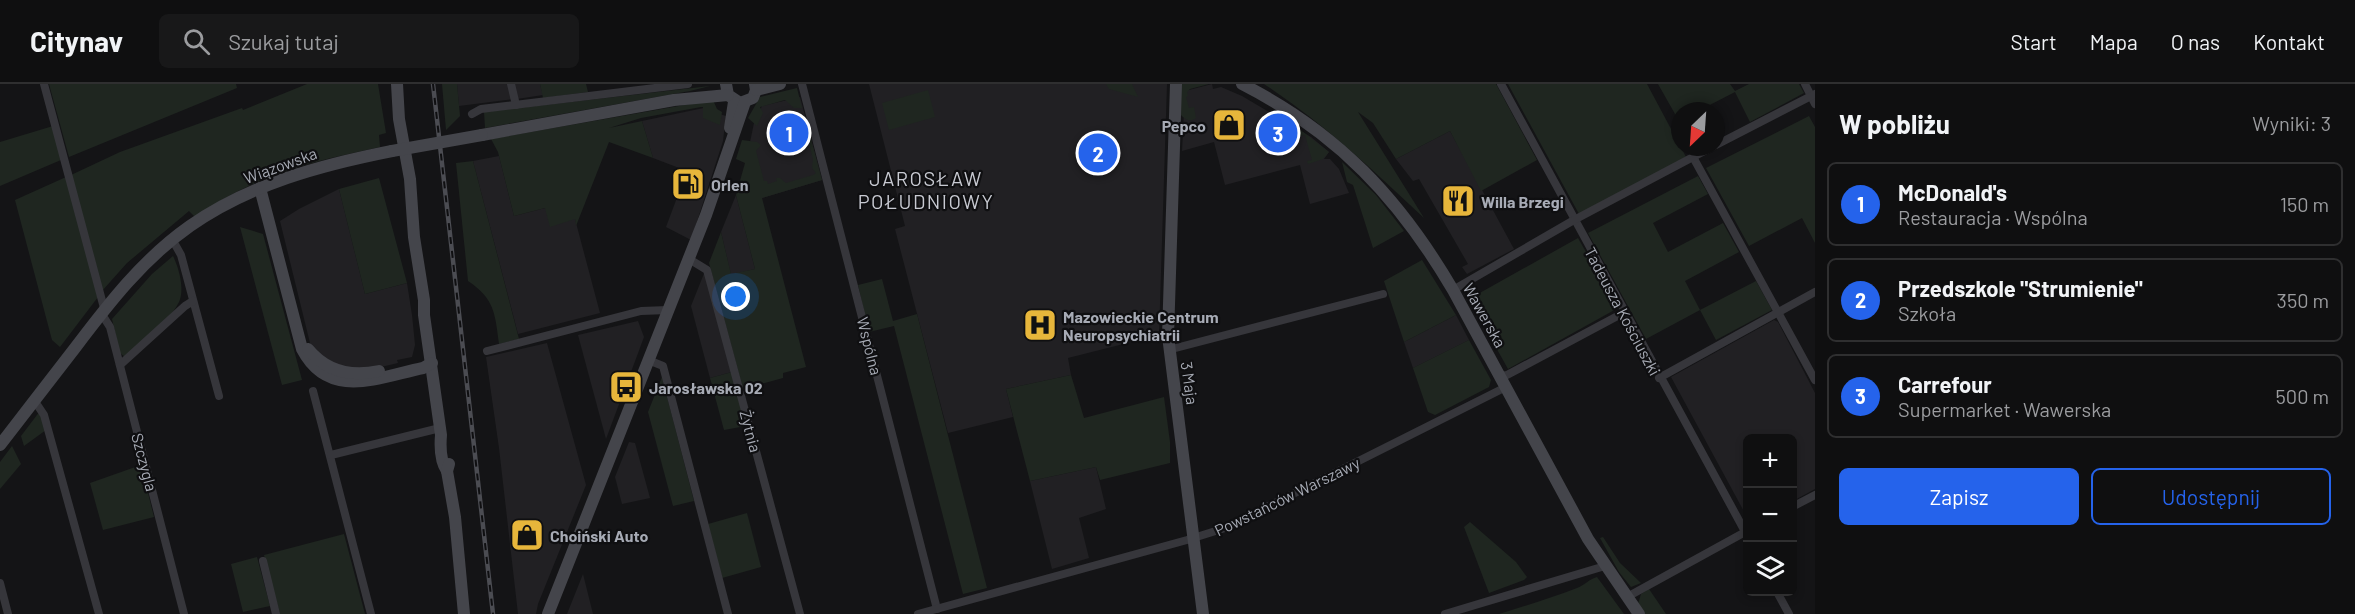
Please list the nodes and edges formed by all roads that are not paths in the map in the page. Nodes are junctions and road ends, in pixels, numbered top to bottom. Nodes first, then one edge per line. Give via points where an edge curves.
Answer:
1 (44, 84) edge
2 (397, 84) edge
3 (511, 84) edge
4 (688, 84) edge
5 (780, 84) edge
6 (802, 84) edge
7 (1176, 84) edge
8 (1242, 84) edge
9 (1501, 84) edge
10 (1805, 84) edge
11 (756, 87) edge
12 (625, 88) edge
13 (732, 94) edge
14 (1814, 98) edge
15 (516, 105) junction
16 (472, 114) dead end
17 (1725, 141) edge
18 (1693, 157) joint
19 (260, 188) junction
20 (1574, 220) junction
21 (172, 239) junction
22 (689, 259) junction
23 (1453, 290) junction
24 (1815, 292) edge
25 (1383, 294) dead end
26 (194, 302) junction
27 (103, 310) junction
28 (668, 310) junction
29 (1624, 312) junction
30 (1779, 312) junction
31 (1168, 350) junction
32 (487, 351) dead end
33 (648, 360) junction
34 (432, 363) junction
35 (120, 365) junction
36 (1659, 378) junction
37 (1815, 380) edge
38 (1503, 382) junction
39 (313, 391) dead end
40 (219, 396) dead end
41 (34, 400) junction
42 (441, 432) junction
43 (0, 445) edge
44 (331, 455) junction
45 (1815, 495) edge
46 (1797, 504) edge
47 (1743, 526) edge
48 (1743, 535) edge
49 (1194, 538) junction
50 (263, 561) dead end
51 (1605, 566) junction
52 (0, 583) edge
53 (1780, 596) edge
54 (1627, 597) junction
55 (1478, 604) junction
56 (937, 609) junction
57 (8, 614) edge
58 (99, 614) edge
59 (184, 614) edge
60 (276, 614) edge
61 (371, 614) edge
62 (464, 614) edge
63 (548, 614) edge
64 (728, 614) edge
65 (800, 614) edge
66 (921, 614) edge
67 (1203, 614) edge
68 (1445, 614) edge
69 (1481, 614) edge
70 (1639, 614) edge
71 (1789, 614) edge

1 - 27 street, Szczygla
2 - 34 main road
3 - 15 street
4 - 12 street
5 - 11 main road
6 - 56 street, Wspólna
7 - 31 main road, 3 Maja
8 - 23 main road, Wawerska via 1296,115 1365,171 1402,212
9 - 20 street, Tadeusza Kościuszki
10 - 14 street
11 - 13 main road via 753,98
12 - 15 street
13 - 19 main road, Wiązowska, bridge via 674,100 392,151 322,166
13 - 22 main road via 723,168
14 - 17 street
15 - 16 street via 480,109
18 - 20 street
18 - 30 street
19 - 21 main road, Wiązowska
19 - 34 main road via 302,349 315,368 345,382 366,382
20 - 23 street
20 - 29 street, Tadeusza Kościuszki
21 - 26 street via 181,255
21 - 27 main road, Wiązowska
22 - 28 main road
22 - 65 street, Żytnia via 707,270
23 - 38 main road, Wawerska
24 - 30 street
25 - 31 street
26 - 35 street
26 - 40 street
27 - 35 street, Szczygla
27 - 41 main road, Wiązowska
28 - 32 street via 641,310
28 - 33 main road
29 - 36 street, Tadeusza Kościuszki
29 - 38 street, Powstańców Warszawy via 1507,375
30 - 36 street
30 - 37 street
31 - 49 main road, 3 Maja
33 - 63 main road
33 - 64 street via 663,366
34 - 42 main road
35 - 59 street, Szczygla
36 - 47 street, Tadeusza Kościuszki
38 - 49 street, Powstańców Warszawy via 1225,528
38 - 51 main road, Wawerska
39 - 44 street
41 - 43 main road, Wiązowska
41 - 58 street via 44,415
42 - 44 street
42 - 62 main road via 442,460 455,517
44 - 61 street
45 - 46 street
48 - 54 street
49 - 56 street, Powstańców Warszawy
49 - 67 main road, 3 Maja
50 - 60 street
51 - 54 main road, Wawerska
51 - 55 street
52 - 57 street
53 - 71 street
54 - 70 main road, Wawerska
55 - 68 street
55 - 69 street
56 - 66 street, Powstańców Warszawy

